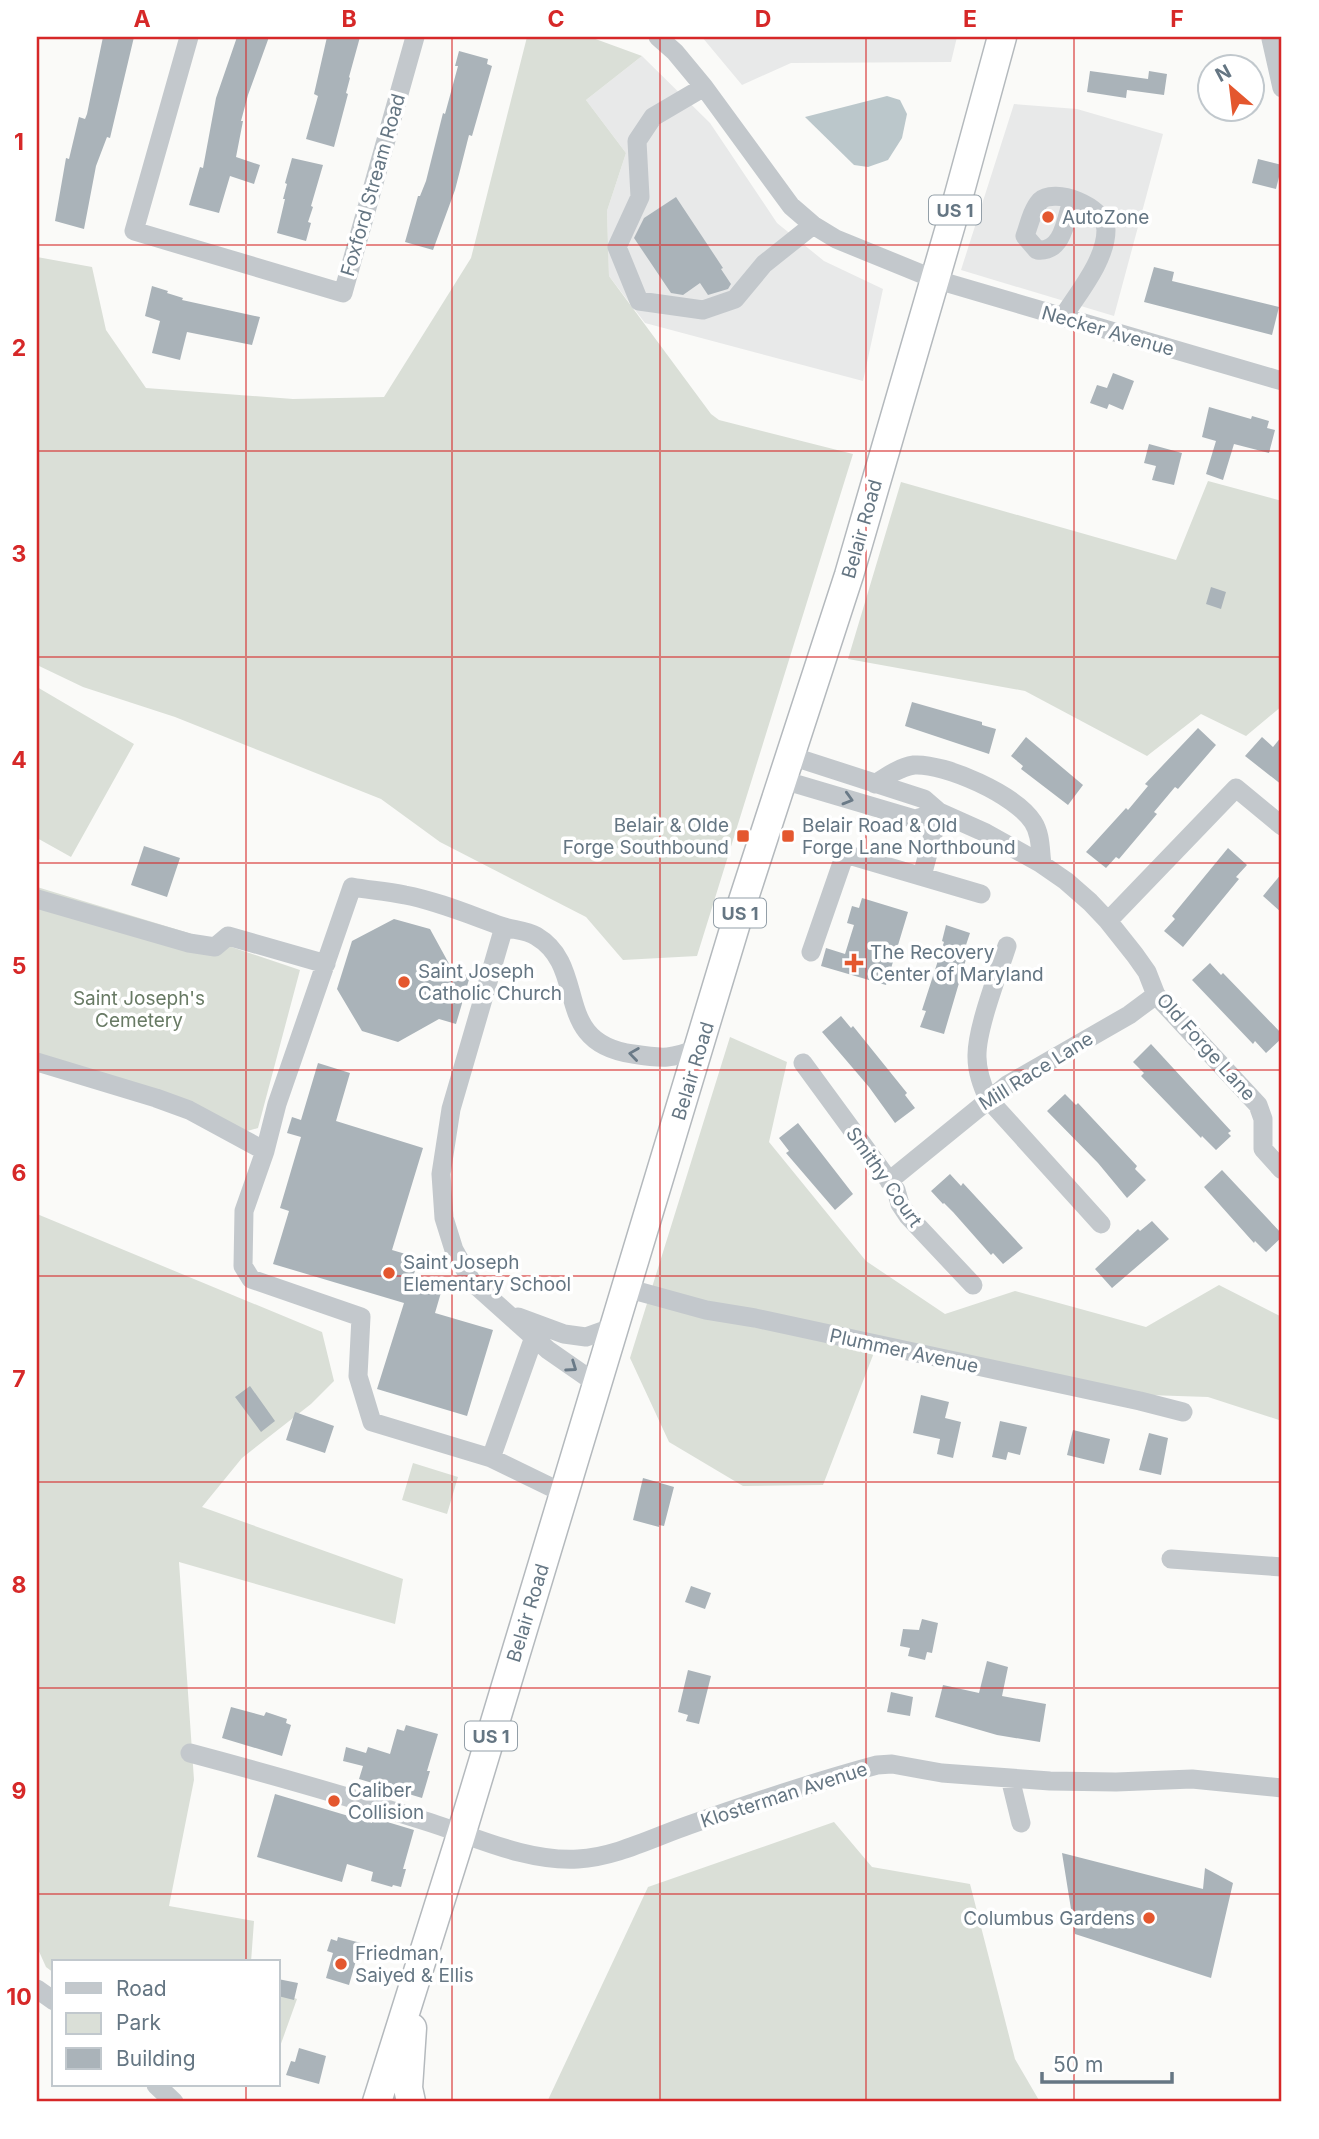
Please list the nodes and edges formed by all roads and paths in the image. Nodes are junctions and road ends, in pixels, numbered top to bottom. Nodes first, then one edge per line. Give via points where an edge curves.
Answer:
1 (189, 37) edge
2 (415, 37) edge
3 (658, 37) edge
4 (1002, 37) edge
5 (1273, 39) edge
6 (704, 87) junction
7 (1282, 88) edge
8 (1072, 200) dead end
9 (813, 225) junction
10 (934, 279) junction
11 (1063, 317) junction
12 (1282, 381) edge
13 (787, 768) junction
14 (875, 784) junction
15 (939, 813) junction
16 (1282, 826) edge
17 (1042, 864) junction
18 (922, 876) junction
19 (981, 894) dead end
20 (37, 899) edge
21 (1108, 921) junction
22 (504, 927) junction
23 (1007, 946) dead end
24 (811, 952) dead end
25 (326, 964) junction
26 (1156, 995) junction
27 (700, 1048) junction
28 (37, 1062) edge
29 (803, 1063) dead end
30 (988, 1099) junction
31 (265, 1152) junction
32 (1282, 1170) edge
33 (889, 1181) junction
34 (1101, 1224) dead end
35 (973, 1285) dead end
36 (626, 1287) junction
37 (511, 1315) junction
38 (614, 1327) junction
39 (534, 1337) junction
40 (597, 1384) junction
41 (1183, 1412) dead end
42 (491, 1458) junction
43 (565, 1494) junction
44 (1171, 1559) dead end
45 (1282, 1567) edge
46 (190, 1753) dead end
47 (1010, 1777) junction
48 (1282, 1788) edge
49 (1021, 1823) dead end
50 (461, 1835) junction
51 (415, 1978) junction
52 (37, 1989) edge
53 (52, 2000) edge
54 (157, 2086) edge
55 (174, 2102) edge
56 (377, 2102) edge
57 (411, 2102) edge

1 - 2 street, Foxford Stream Road via 134,232 343,293
3 - 6 street, Necker Avenue
4 - 10 highway, Belair Road / US 1
5 - 7 street
6 - 9 street, Necker Avenue via 779,191
6 - 9 street via 653,117 637,141 640,197 617,247 639,301 704,310 736,299 764,264
8 - 11 street via 1092,207 1106,229 1094,268
9 - 10 street, Necker Avenue via 852,247
10 - 11 street, Necker Avenue
10 - 13 highway, Belair Road / US 1 via 849,575
11 - 12 street, Necker Avenue
13 - 14 street, Old Forge Lane
13 -> 15 street, Old Forge Lane via 915,818
13 - 27 highway, Belair Road / US 1
14 - 15 street, Old Forge Lane via 924,799
14 - 17 street via 913,765 934,767 1006,795 1035,824
15 - 17 street, Old Forge Lane
15 - 18 street
16 - 21 street via 1236,788
17 - 21 street, Old Forge Lane
18 - 19 street
18 - 24 street via 845,854
20 - 25 street via 190,943 215,947 228,936
21 - 26 street, Old Forge Lane via 1141,964
22 - 25 street via 406,895 352,887
27 -> 22 street via 673,1059 600,1045 582,1026 553,949 534,934
22 - 37 street via 451,1109 441,1174 444,1218 454,1250 472,1282
23 - 30 street via 977,1047 979,1078
25 - 31 street
26 - 30 street, Mill Race Lane
26 - 32 street, Old Forge Lane via 1258,1105 1263,1149
27 - 36 highway, Belair Road / US 1
28 - 31 street via 189,1110
29 - 33 street, Smithy Court
30 - 33 street, Mill Race Lane
30 - 34 street
31 - 42 street via 244,1211 243,1266 251,1279 362,1317 358,1376 372,1422
33 - 35 street, Smithy Court via 908,1216
36 - 38 highway, Belair Road / US 1
36 - 41 street, Plummer Avenue via 706,1310
37 - 38 street via 586,1337
37 - 39 street
38 - 40 highway, Belair Road / US 1
39 -> 40 street
39 - 42 street
40 - 43 highway, Belair Road / US 1
42 - 43 street
43 - 50 highway, Belair Road / US 1
44 - 45 street
46 - 50 street, Klosterman Avenue via 323,1789
47 - 48 street, Klosterman Avenue via 1116,1782 1192,1779
47 - 49 street
47 - 50 street, Klosterman Avenue via 877,1765 580,1859 547,1857
50 - 51 highway, Belair Road / US 1
51 - 56 highway, Belair Road / US 1
51 - 57 highway
52 - 53 street
54 - 55 street

